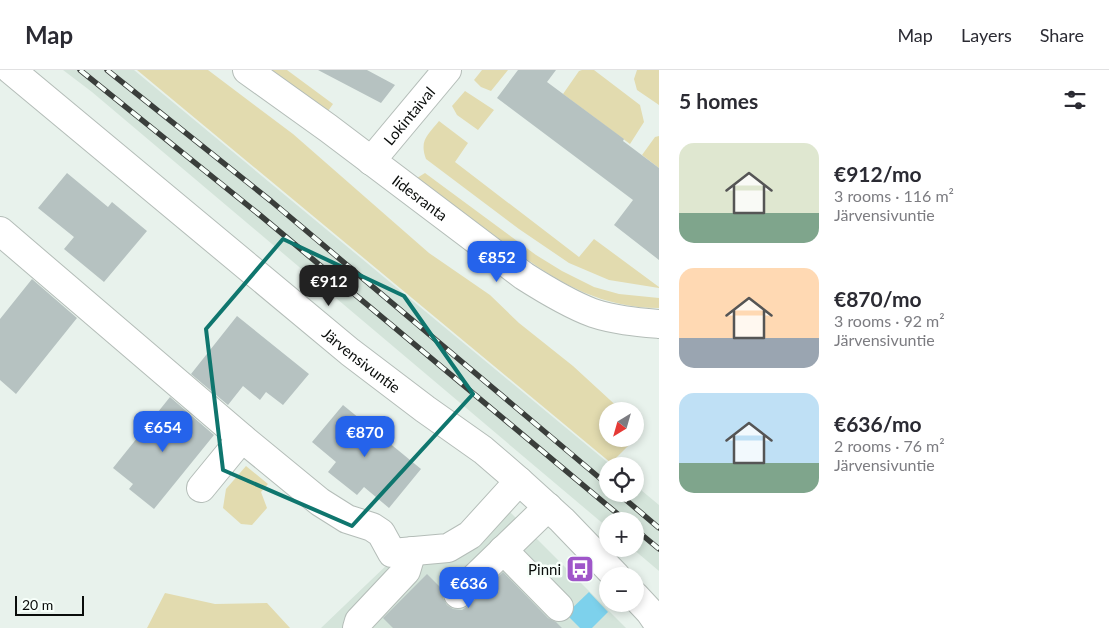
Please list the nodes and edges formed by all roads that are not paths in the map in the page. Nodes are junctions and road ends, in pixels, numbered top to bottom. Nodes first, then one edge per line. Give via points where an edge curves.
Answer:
1 (12, 70) edge
2 (247, 70) edge
3 (447, 70) edge
4 (371, 161) junction
5 (0, 231) edge
6 (659, 324) edge
7 (242, 438) junction
8 (519, 481) junction
9 (201, 488) dead end
10 (548, 507) junction
11 (504, 550) junction
12 (402, 552) junction
13 (607, 567) edge
14 (458, 594) dead end
15 (644, 606) edge
16 (559, 607) dead end
17 (659, 624) edge
18 (357, 628) edge

1 - 8 street, Järvensivuntie via 350,352 483,450
2 - 4 street, Iidesranta
3 - 4 street, Lokintaival
4 - 6 street, Iidesranta via 524,276 558,297 594,313
5 - 7 street
7 - 9 street
7 - 12 street via 320,502 347,519 372,527
8 - 10 street, Järvensivuntie
8 - 12 street via 470,535 448,548
10 - 11 street
10 - 13 street, Järvensivuntie
11 - 14 street
11 - 16 street
12 - 18 street via 406,571 359,620
15 - 17 street

